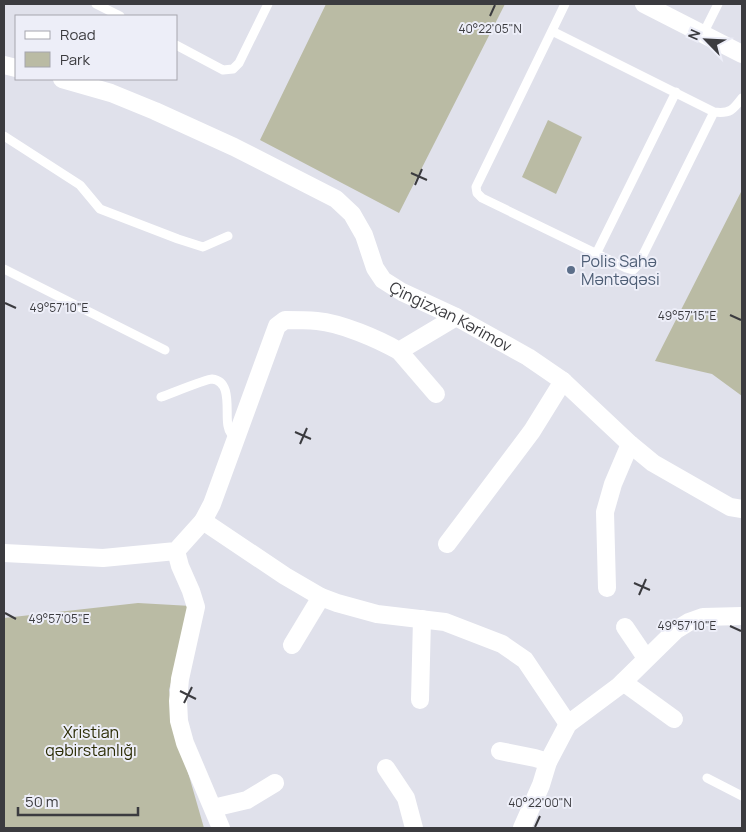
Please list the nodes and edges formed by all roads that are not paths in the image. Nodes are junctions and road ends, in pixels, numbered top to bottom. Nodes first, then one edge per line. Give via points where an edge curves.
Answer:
1 (96, 4) edge
2 (268, 4) edge
3 (565, 4) edge
4 (644, 4) edge
5 (718, 4) edge
6 (118, 15) edge
7 (552, 31) junction
8 (703, 34) junction
9 (178, 47) edge
10 (742, 54) edge
11 (66, 80) edge
12 (676, 92) junction
13 (742, 98) edge
14 (714, 112) junction
15 (4, 136) edge
16 (228, 236) dead end
17 (596, 254) junction
18 (4, 269) edge
19 (456, 317) junction
20 (165, 350) dead end
21 (399, 352) junction
22 (563, 381) junction
23 (436, 394) dead end
24 (161, 397) dead end
25 (236, 439) junction
26 (630, 444) junction
27 (742, 510) edge
28 (203, 521) junction
29 (447, 544) dead end
30 (176, 551) junction
31 (4, 554) edge
32 (607, 588) dead end
33 (321, 597) junction
34 (742, 616) edge
35 (422, 618) junction
36 (625, 627) dead end
37 (292, 646) dead end
38 (646, 658) junction
39 (622, 682) junction
40 (420, 700) dead end
41 (674, 719) dead end
42 (568, 724) junction
43 (500, 752) dead end
44 (548, 762) junction
45 (386, 768) dead end
46 (707, 778) dead end
47 (275, 783) dead end
48 (742, 796) edge
49 (213, 808) junction
50 (221, 828) edge
51 (414, 828) edge
52 (522, 828) edge

1 - 6 lane
2 - 9 lane via 233,69 223,70
3 - 7 lane
4 - 8 street
5 - 8 lane
7 - 12 lane
7 - 17 lane via 476,187 477,193
8 - 10 street
11 - 19 street, Çingizxan Kərimov via 156,111 336,199 352,214 383,280
12 - 14 lane
12 - 17 lane
13 - 14 lane via 725,113
14 - 17 lane via 638,265 633,270
15 - 16 lane via 80,185 100,209 202,246
18 - 20 lane
19 - 21 street
19 - 22 street, Çingizxan Kərimov via 528,357
21 - 23 street
21 - 25 street via 382,341 330,323 285,320 277,326 271,340
22 - 26 street, Çingizxan Kərimov
22 - 29 street via 532,431
24 - 25 lane via 212,379 220,382 226,390 228,428
25 - 28 street
26 - 27 street, Çingizxan Kərimov via 662,468 730,507
26 - 32 street via 605,512
28 - 30 street
28 - 33 street
30 - 31 street via 103,558
30 - 49 street via 196,607 180,680 179,721
33 - 35 street via 377,614
33 - 37 street
34 - 38 street via 689,622
35 - 40 street
35 - 42 street via 460,627 516,652 525,660
36 - 38 street
38 - 39 street
39 - 41 street
39 - 42 street
42 - 44 street
43 - 44 street
44 - 52 street
45 - 51 street via 406,798
46 - 48 lane
47 - 49 street via 247,800
49 - 50 street

